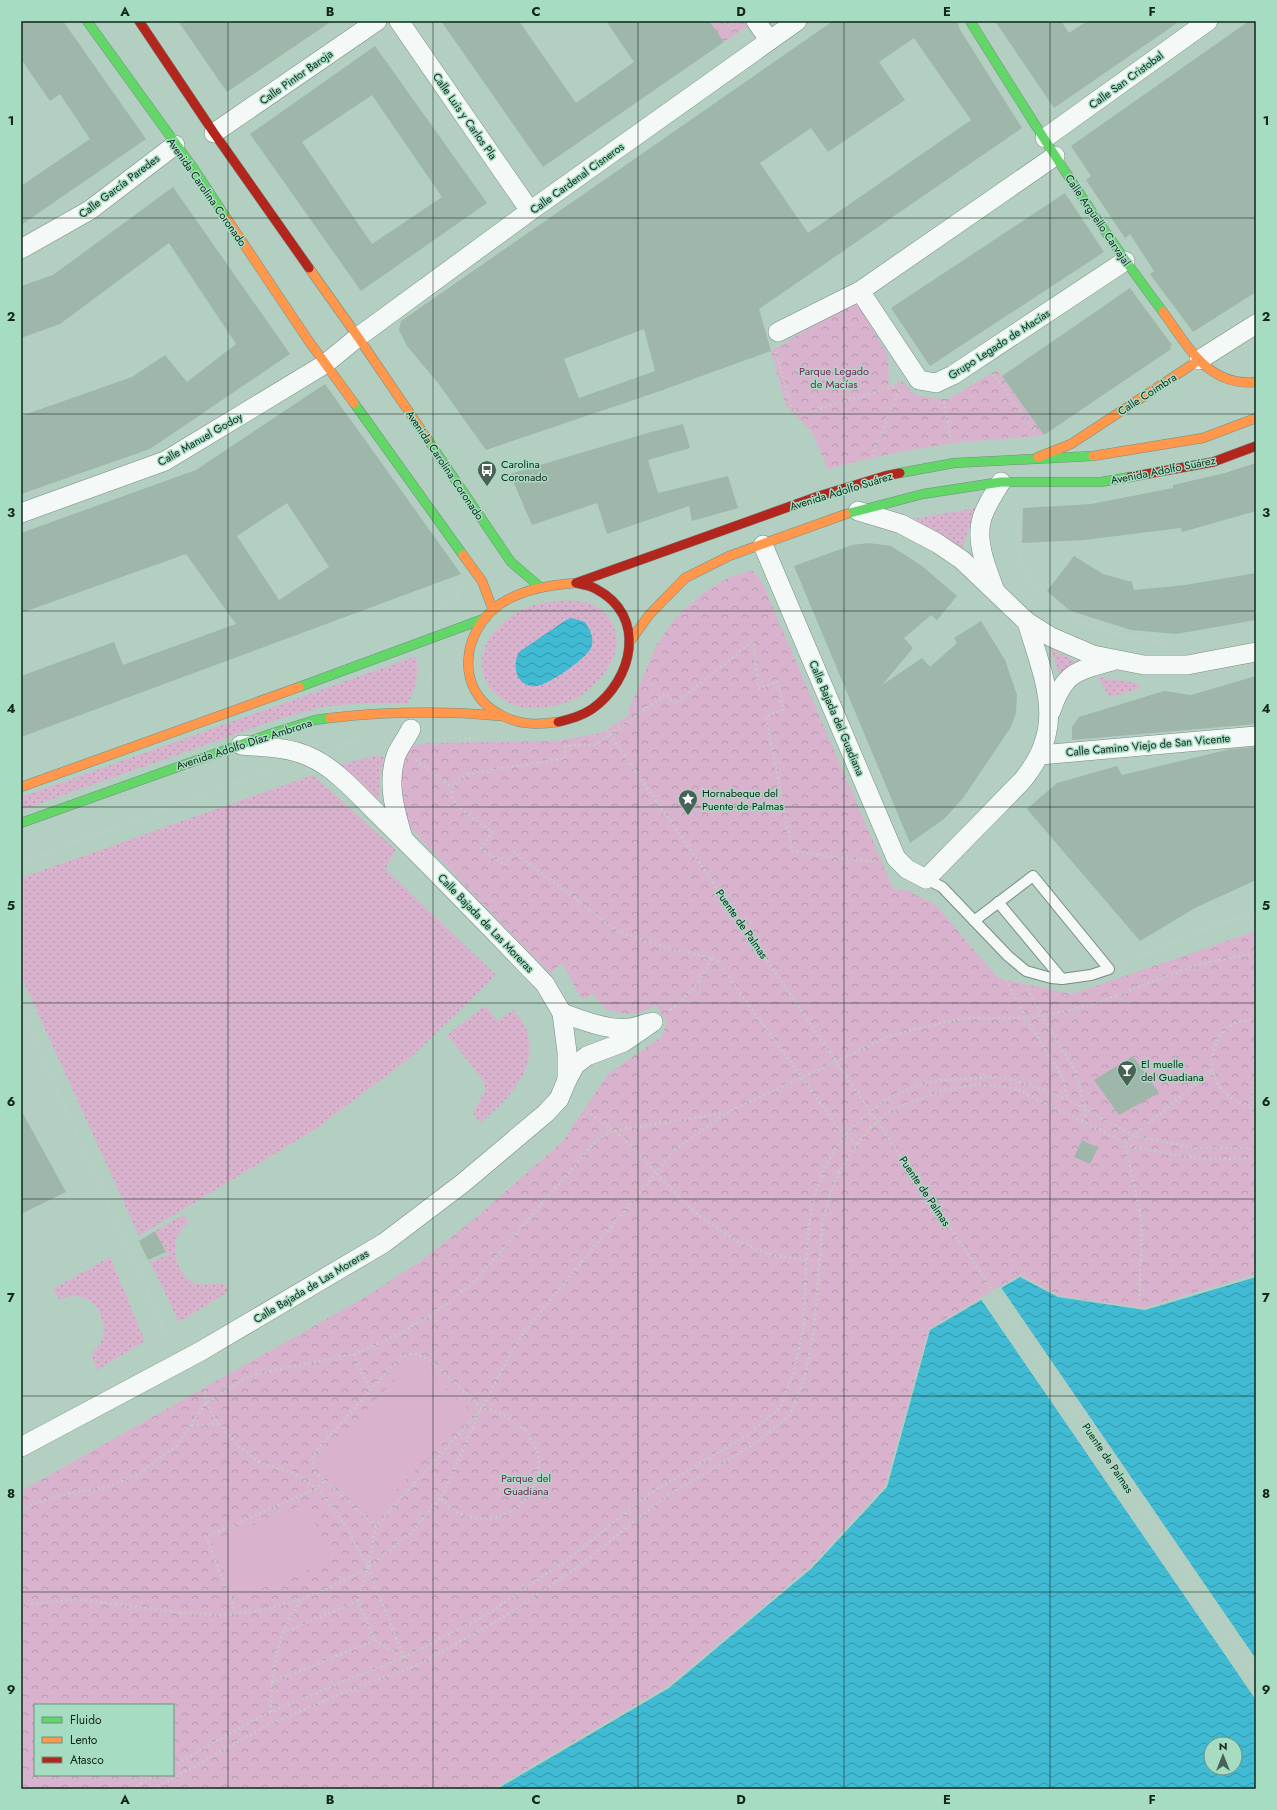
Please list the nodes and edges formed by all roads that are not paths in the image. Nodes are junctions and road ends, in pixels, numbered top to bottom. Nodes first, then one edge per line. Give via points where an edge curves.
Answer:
1 (87, 21) edge
2 (139, 21) edge
3 (377, 21) edge
4 (399, 21) edge
5 (756, 21) edge
6 (797, 21) edge
7 (970, 21) edge
8 (1208, 21) edge
9 (769, 40) junction
10 (214, 133) junction
11 (1045, 138) junction
12 (174, 145) junction
13 (1055, 156) junction
14 (530, 211) junction
15 (21, 249) edge
16 (1125, 261) junction
17 (860, 290) junction
18 (1256, 324) edge
19 (778, 332) road end
20 (358, 337) junction
21 (1199, 360) junction
22 (326, 364) junction
23 (1256, 382) edge
24 (1256, 418) edge
25 (1256, 446) edge
26 (1036, 458) junction
27 (1001, 482) junction
28 (858, 511) junction
29 (21, 513) edge
30 (763, 545) junction
31 (576, 583) junction
32 (540, 587) junction
33 (994, 589) junction
34 (493, 610) junction
35 (486, 618) junction
36 (1027, 622) junction
37 (631, 640) junction
38 (1256, 652) edge
39 (1115, 661) junction
40 (1050, 714) junction
41 (500, 716) junction
42 (411, 729) road end
43 (1256, 736) edge
44 (239, 744) junction
45 (1040, 755) junction
46 (21, 787) edge
47 (21, 823) edge
48 (404, 838) junction
49 (926, 878) junction
50 (998, 902) junction
51 (974, 921) junction
52 (1062, 979) junction
53 (562, 1013) junction
54 (567, 1080) junction
55 (21, 1447) edge

1 - 12 main road, Avenida Carolina Coronado
2 - 10 main road, Avenida Carolina Coronado
3 - 10 street, Calle Pintor Baroja
4 - 14 street, Calle Luis y Carlos Pla
5 - 9 street
6 - 9 street, Calle Cardenal Cisneros
7 - 11 main road, Calle Argüello Carvajal
8 - 11 street, Calle San Cristobal
9 - 14 street, Calle Cardenal Cisneros
10 - 20 main road, Avenida Carolina Coronado
11 - 13 main road, Calle Argüello Carvajal
12 - 15 street, Calle García Paredes via 90,210
12 - 22 main road, Avenida Carolina Coronado via 194,169
13 - 16 main road, Calle Argüello Carvajal
13 - 17 street
14 - 20 street, Calle Cardenal Cisneros
16 - 17 street, Grupo Legado de Macías via 953,375 936,383 919,380
16 - 21 main road, Calle Argüello Carvajal
17 - 19 street
18 - 21 street, Calle Coimbra
20 - 22 street
20 - 32 main road, Avenida Carolina Coronado via 510,562
21 - 23 main road, Calle Argüello Carvajal via 1213,374 1228,380 1240,383
21 - 26 main road, Calle Coimbra via 1071,444
22 - 29 street, Calle Manuel Godoy via 165,461
22 - 34 main road, Avenida Carolina Coronado via 478,575
24 - 26 main road, Avenida Adolfo Suárez via 1203,438 1102,456
25 - 27 main road, Avenida Adolfo Suárez via 1213,462 1101,482
26 - 31 main road, Avenida Adolfo Suárez via 954,463 885,476 820,496
27 - 28 main road, Avenida Adolfo Suárez via 923,494
27 - 33 street via 982,519 980,537
28 - 30 main road, Avenida Adolfo Suárez
28 - 33 street via 921,533 962,560
30 - 37 main road, Avenida Adolfo Suárez via 729,556 685,578 649,616
30 - 49 street, Calle Bajada del Guadiana via 896,858 907,869
31 - 32 main road
31 - 37 main road via 593,587 607,595 621,609 628,624
32 - 34 main road via 506,600
33 - 36 street
34 - 35 main road
35 - 41 main road via 468,649 467,666 474,688 485,704
35 - 46 main road
36 - 39 street via 1072,647
36 - 40 street via 1046,686
37 - 41 main road via 622,674 615,685 592,708 570,719 548,724 523,723
38 - 39 street via 1187,665 1144,665
39 - 40 street via 1078,672 1065,681 1058,691
40 - 45 street
41 - 44 main road, Avenida Adolfo Díaz Ambrona via 468,713 351,716 316,720
42 - 48 street, Calle Bajada de Las Moreras via 398,753 393,770 394,807
43 - 45 street, Calle Camino Viejo de San Vicente
44 - 47 main road, Avenida Adolfo Díaz Ambrona
44 - 48 street, Calle Bajada de Las Moreras via 277,748 310,756 326,766
45 - 49 street via 1021,782
48 - 53 street, Calle Bajada de Las Moreras via 545,984
49 - 51 lane via 942,886
50 - 51 lane
50 - 52 lane
50 - 52 lane via 1033,876 1109,969 1091,975
51 - 52 lane via 1026,971
53 - 54 street, Calle Bajada de Las Moreras via 566,1032
53 - 54 street, Calle Bajada de Las Moreras via 585,1021 629,1028 653,1022 624,1042 587,1056 575,1065
54 - 55 street, Calle Bajada de Las Moreras via 559,1099 546,1113 463,1183 384,1243 201,1351

